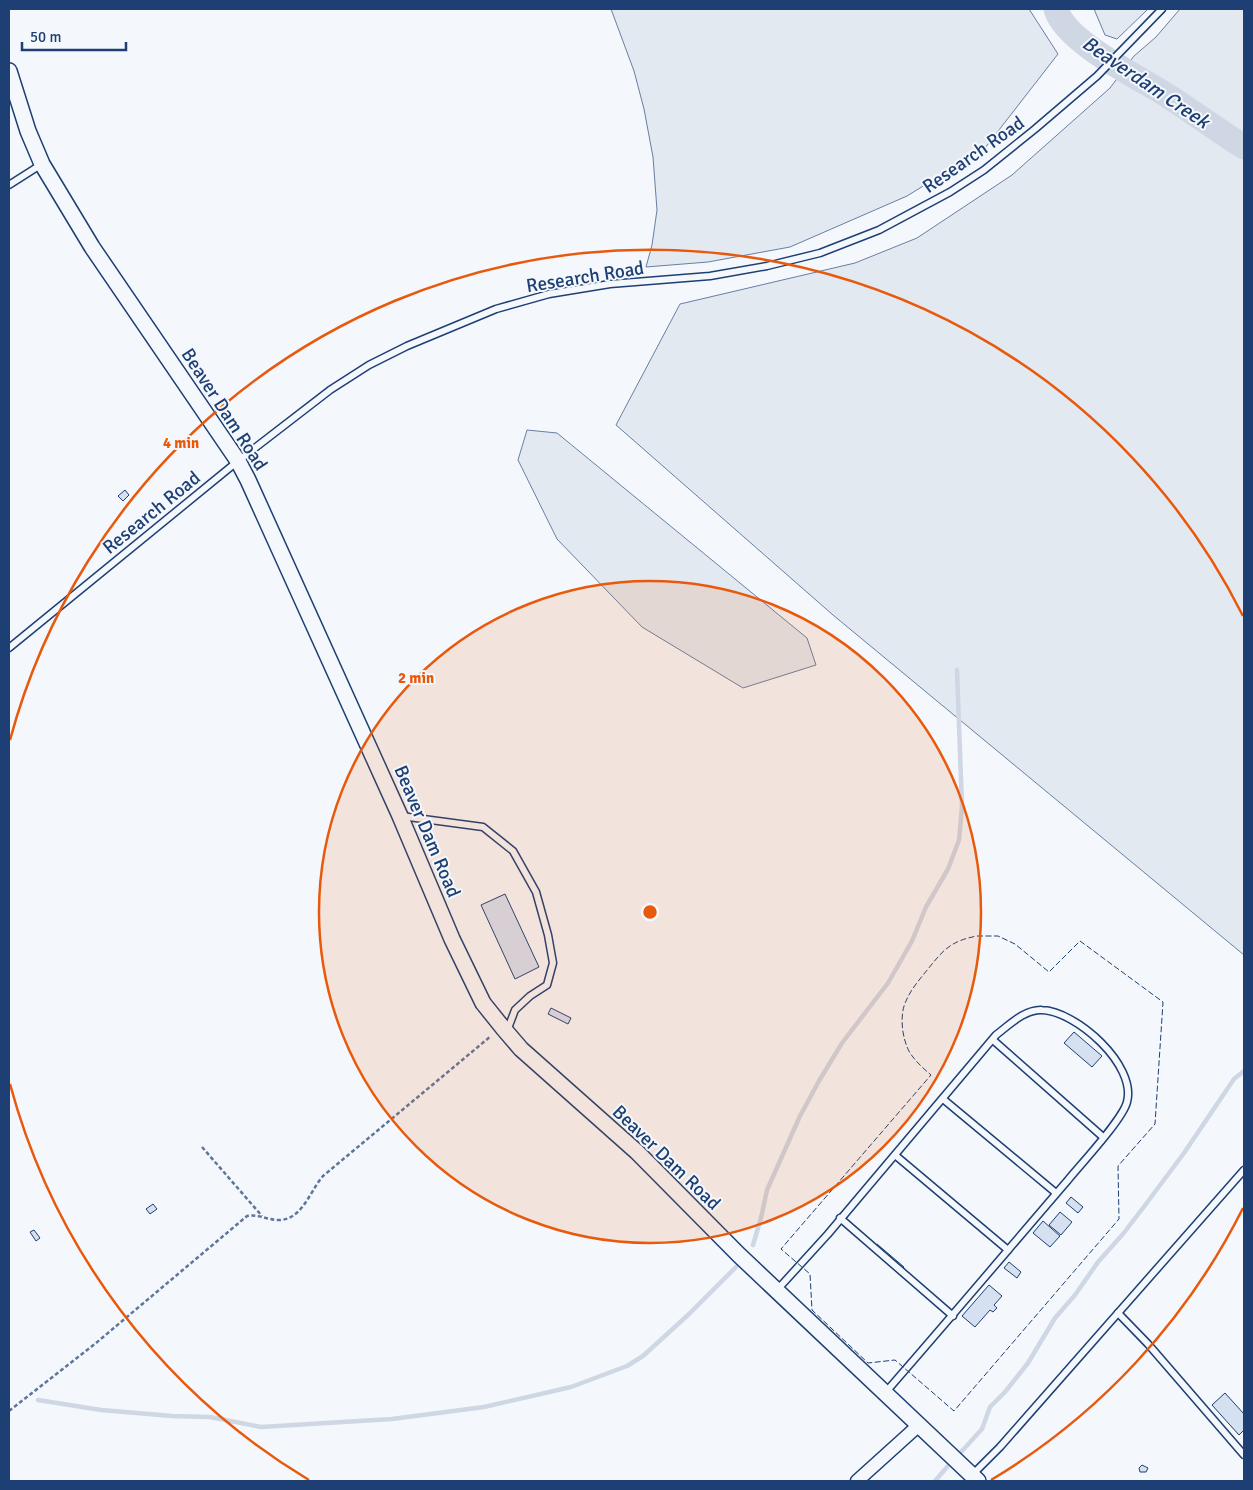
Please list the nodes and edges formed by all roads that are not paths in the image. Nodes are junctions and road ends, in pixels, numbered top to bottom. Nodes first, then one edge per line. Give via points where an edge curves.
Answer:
1 (1162, 9) edge
2 (9, 71) edge
3 (42, 164) junction
4 (9, 186) edge
5 (238, 461) junction
6 (9, 648) edge
7 (400, 816) junction
8 (504, 1030) junction
9 (992, 1040) junction
10 (943, 1099) junction
11 (1103, 1137) junction
12 (895, 1155) junction
13 (1244, 1170) edge
14 (1056, 1193) junction
15 (840, 1218) junction
16 (1008, 1250) junction
17 (777, 1290) junction
18 (1118, 1313) junction
19 (953, 1316) junction
20 (885, 1392) junction
21 (919, 1425) junction
22 (1244, 1455) edge
23 (975, 1478) edge
24 (857, 1481) edge

1 - 5 lane, Research Road via 1097,76 984,170 879,230 792,261 710,276 574,289 507,305 368,365
2 - 3 street, Beaver Dam Road
3 - 4 lane
3 - 5 street, Beaver Dam Road via 92,247
5 - 6 lane, Research Road
5 - 7 street, Beaver Dam Road
7 - 8 street, Beaver Dam Road via 468,972 484,1003
7 - 8 lane via 483,827 514,851 536,892 553,962 547,985 515,1010
8 - 17 street, Beaver Dam Road via 637,1152
9 - 10 lane
9 - 11 lane
9 - 11 lane via 1022,1016 1041,1010 1069,1018 1097,1038 1116,1059 1128,1093 1124,1109
10 - 12 lane
10 - 14 lane
11 - 14 lane
12 - 15 lane
12 - 16 lane
13 - 18 lane
14 - 16 lane
15 - 17 lane
15 - 19 lane
16 - 19 lane
17 - 20 street, Beaver Dam Road
18 - 22 lane
18 - 23 lane
19 - 20 lane
20 - 21 street, Beaver Dam Road
21 - 23 street, Beaver Dam Road
21 - 24 street

